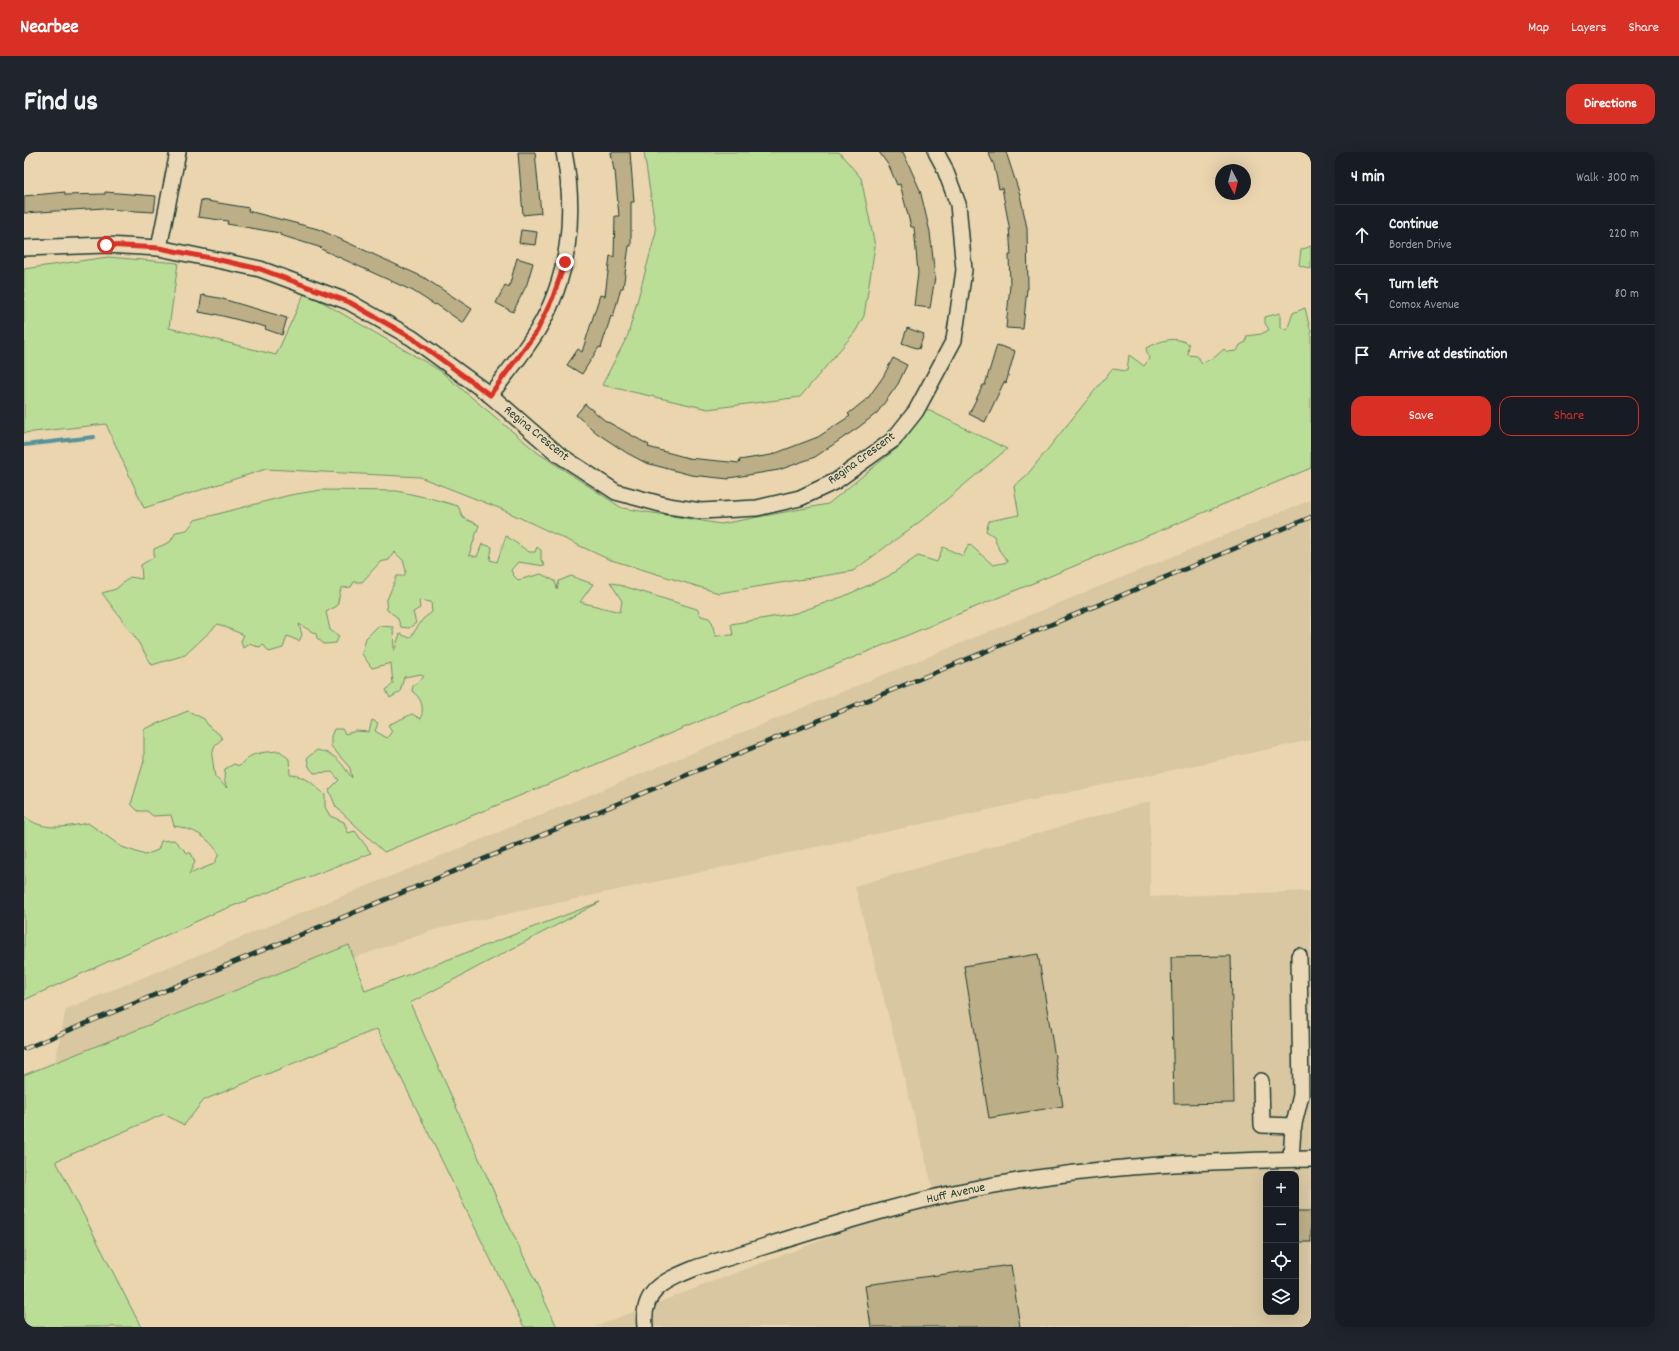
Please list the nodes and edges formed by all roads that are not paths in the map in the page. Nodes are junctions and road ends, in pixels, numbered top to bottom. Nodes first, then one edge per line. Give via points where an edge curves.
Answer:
1 (178, 152) edge
2 (564, 152) edge
3 (936, 152) edge
4 (24, 248) edge
5 (159, 248) junction
6 (490, 395) junction
7 (1299, 956) dead end
8 (1261, 1082) dead end
9 (1294, 1126) junction
10 (1291, 1159) junction
11 (1311, 1159) edge
12 (645, 1327) edge

1 - 5 street
2 - 6 street via 570,204 570,232 565,262 553,297 537,331
3 - 6 street, Regina Crescent via 958,204 964,270 954,340 916,411 893,440 836,481 800,498 757,508 702,512 668,506 616,492 558,454
4 - 5 street, Regina Crescent via 106,245
5 - 6 street, Regina Crescent via 260,269 349,302 412,338
7 - 9 street via 1301,1095
8 - 9 street via 1262,1125
9 - 10 street
10 - 11 street, Huff Avenue
10 - 12 street, Huff Avenue via 1120,1167 1058,1175 920,1201 705,1265 672,1278 658,1286 648,1299 643,1315

